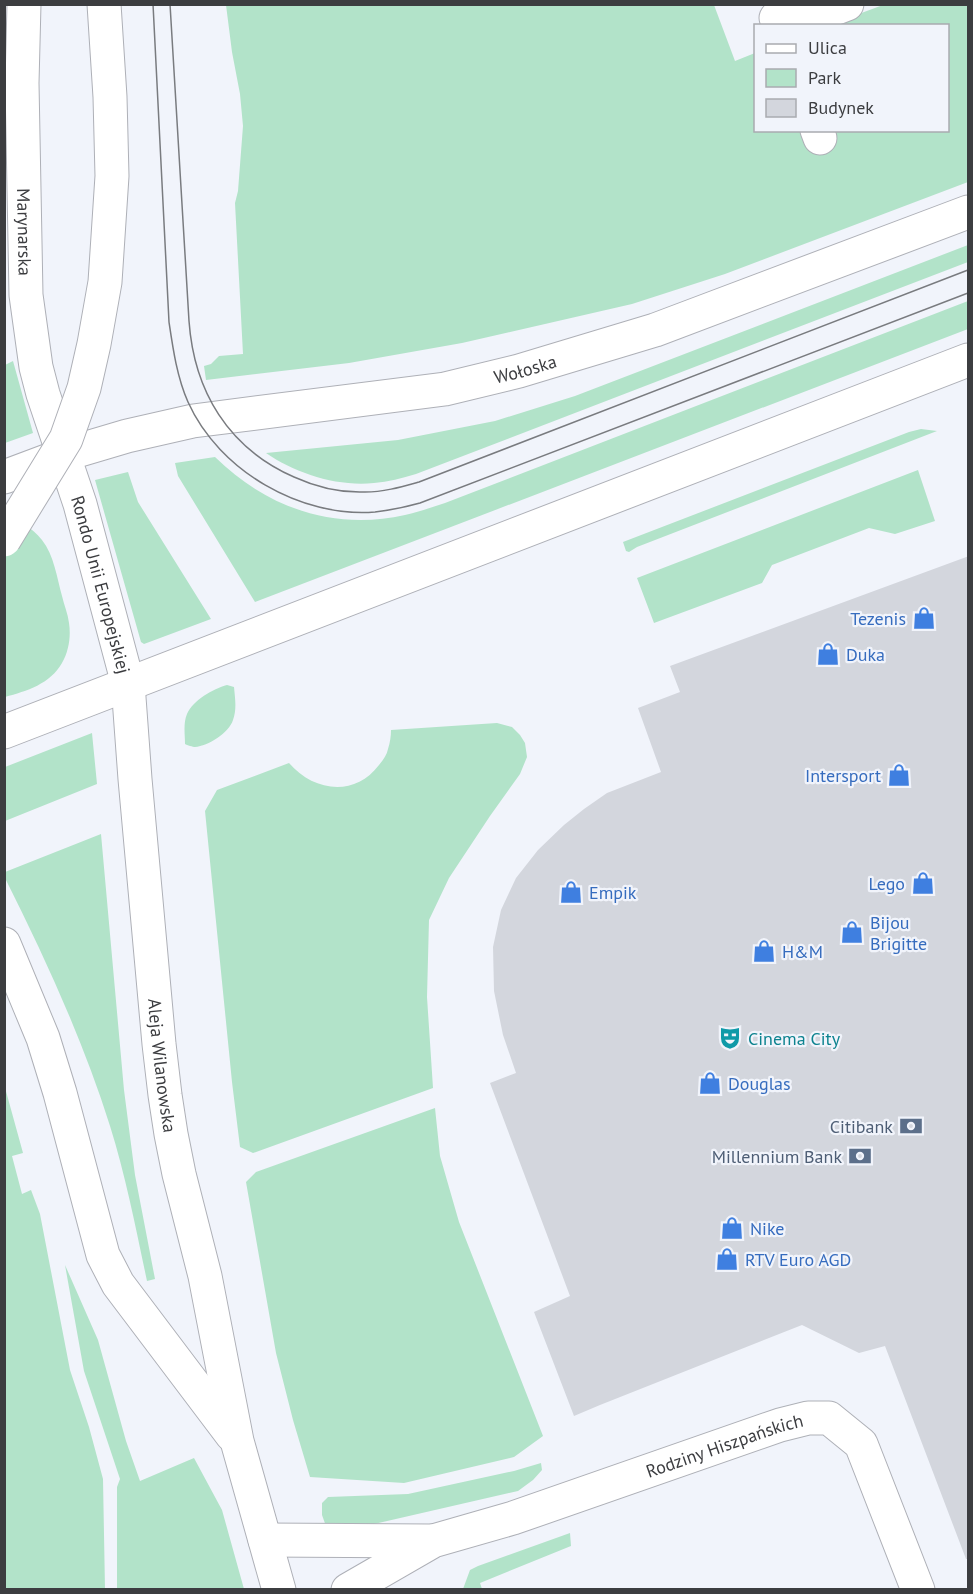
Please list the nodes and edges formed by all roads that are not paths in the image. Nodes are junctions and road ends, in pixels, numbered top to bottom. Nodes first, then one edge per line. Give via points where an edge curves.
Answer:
1 (24, 4) edge
2 (104, 4) edge
3 (847, 4) edge
4 (776, 16) edge
5 (969, 212) edge
6 (969, 360) edge
7 (63, 455) junction
8 (4, 477) edge
9 (4, 540) edge
10 (128, 684) junction
11 (4, 732) edge
12 (4, 944) edge
13 (237, 1441) junction
14 (265, 1540) junction
15 (433, 1540) junction
16 (279, 1590) edge
17 (348, 1590) edge
18 (918, 1590) edge

1 - 7 main road, Marynarska via 26,296 36,367
2 - 9 main road, bridge via 112,176 105,282 94,344 66,439
3 - 4 main road via 800,18
5 - 7 main road, Wołoska via 655,330 519,371 445,389 194,421
6 - 10 main road
7 - 8 main road
7 - 10 main road, Rondo Unii Europejskiej
10 - 11 main road, Rondo Unii Europejskiej
10 - 13 main road, Aleja Wilanowska via 165,1095
12 - 13 main road, Aleja Wilanowska via 43,1038 103,1256 118,1284
13 - 14 main road, Aleja Wilanowska
14 - 15 main road, Rodziny Hiszpańskich
14 - 16 main road, Aleja Wilanowska
15 - 17 main road, Rodziny Hiszpańskich
15 - 18 main road, Rodziny Hiszpańskich via 513,1518 780,1425 808,1418 830,1418 861,1444

